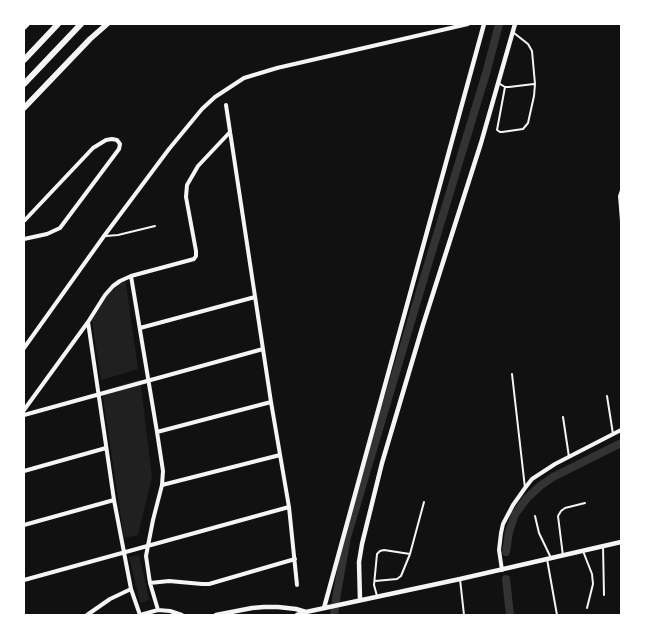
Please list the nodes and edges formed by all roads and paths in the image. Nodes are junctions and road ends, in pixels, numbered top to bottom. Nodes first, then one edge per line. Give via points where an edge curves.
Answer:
1 (27, 24) edge
2 (58, 24) edge
3 (81, 24) edge
4 (107, 24) edge
5 (468, 24) edge
6 (484, 24) edge
7 (515, 24) edge
8 (24, 27) edge
9 (512, 31) junction
10 (24, 60) edge
11 (498, 83) junction
12 (24, 84) edge
13 (535, 84) junction
14 (505, 87) junction
15 (226, 105) dead end
16 (24, 108) edge
17 (230, 132) junction
18 (621, 190) edge
19 (24, 220) edge
20 (621, 221) edge
21 (155, 226) dead end
22 (104, 236) junction
23 (24, 239) edge
24 (131, 276) junction
25 (255, 297) junction
26 (88, 322) junction
27 (140, 328) junction
28 (24, 347) edge
29 (263, 349) junction
30 (512, 374) dead end
31 (149, 382) junction
32 (99, 395) junction
33 (606, 396) dead end
34 (271, 402) junction
35 (24, 410) edge
36 (24, 415) edge
37 (563, 417) dead end
38 (621, 430) edge
39 (157, 432) junction
40 (613, 435) junction
41 (106, 448) junction
42 (280, 455) junction
43 (569, 457) junction
44 (24, 471) edge
45 (162, 485) junction
46 (525, 488) junction
47 (114, 500) junction
48 (424, 502) dead end
49 (585, 503) dead end
50 (289, 507) junction
51 (535, 516) dead end
52 (24, 525) edge
53 (621, 542) edge
54 (147, 546) junction
55 (603, 546) junction
56 (583, 551) junction
57 (123, 552) junction
58 (410, 554) junction
59 (563, 556) junction
60 (295, 559) junction
61 (549, 559) junction
62 (502, 570) junction
63 (460, 579) junction
64 (24, 580) edge
65 (375, 581) junction
66 (150, 583) junction
67 (297, 585) dead end
68 (131, 589) junction
69 (604, 595) dead end
70 (377, 596) junction
71 (360, 600) junction
72 (324, 608) junction
73 (587, 608) dead end
74 (296, 609) junction
75 (158, 610) junction
76 (306, 612) junction
77 (87, 615) edge
78 (140, 615) edge
79 (182, 615) edge
80 (216, 615) edge
81 (297, 615) edge
82 (464, 615) edge
83 (556, 615) edge

1 - 8 main road
2 - 10 highway
3 - 12 highway
4 - 16 main road
5 - 22 street via 276,68 233,84 189,124
6 - 72 street
7 - 9 street
9 - 11 street
9 - 13 lane via 531,48
11 - 14 lane
11 - 71 street via 382,463 362,544
13 - 14 lane
13 - 14 lane via 526,126 500,132 497,128
15 - 17 street
17 - 24 street via 198,166 187,185 186,197 196,256
17 - 25 street
18 - 20 lane
19 - 23 street via 93,148 106,140 117,140 119,149 60,228
21 - 22 lane
22 - 28 street
24 - 26 street via 113,286
24 - 27 street
25 - 27 street
25 - 29 street
26 - 32 street
26 - 35 street
27 - 31 street
29 - 31 street
29 - 34 street
30 - 46 lane
31 - 32 street
31 - 39 street
32 - 36 street
32 - 41 street
33 - 40 lane
34 - 39 street
34 - 42 street
37 - 43 lane
38 - 40 street
39 - 45 street
40 - 43 street
41 - 44 street
41 - 47 street
42 - 45 street
42 - 50 street
43 - 46 street via 532,479
45 - 54 street
46 - 62 street via 503,524 499,550
47 - 52 street
47 - 57 street
48 - 58 lane
49 - 59 lane via 565,508 558,516
50 - 54 street
50 - 60 street
51 - 61 lane
53 - 55 street
54 - 57 street
54 - 66 street
55 - 56 street
55 - 69 lane
56 - 59 street
56 - 73 lane via 593,584
57 - 64 street
57 - 68 street
58 - 65 lane via 397,580
58 - 65 lane via 380,551
59 - 61 street
60 - 66 street via 209,584
60 - 67 street
61 - 62 street
61 - 83 lane
62 - 63 street
63 - 70 street
63 - 82 lane
65 - 70 lane
66 - 75 street
68 - 77 street
68 - 78 street
70 - 71 street
71 - 72 street
72 - 76 street
74 - 76 street
74 - 80 street via 264,607
74 - 81 street
75 - 78 street
75 - 79 street
76 - 81 street

